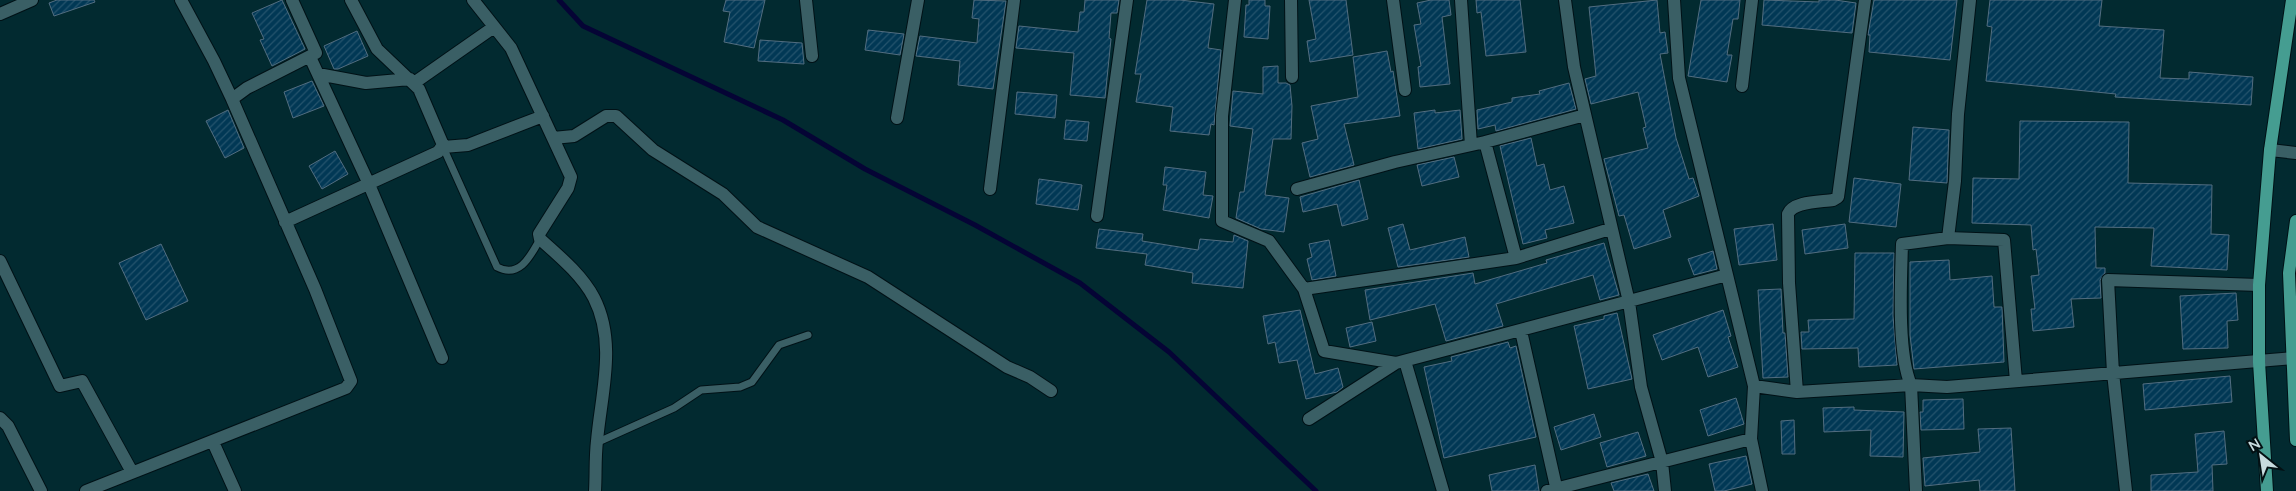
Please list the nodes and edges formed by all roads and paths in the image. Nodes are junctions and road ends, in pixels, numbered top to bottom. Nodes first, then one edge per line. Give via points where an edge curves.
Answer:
1 (32, 0) edge
2 (181, 0) edge
3 (292, 0) edge
4 (351, 0) edge
5 (472, 0) edge
6 (806, 0) edge
7 (918, 0) edge
8 (1014, 0) edge
9 (1127, 0) edge
10 (1235, 0) edge
11 (1291, 0) edge
12 (1393, 0) edge
13 (1461, 0) edge
14 (1565, 0) edge
15 (1674, 0) edge
16 (1752, 0) edge
17 (1866, 0) edge
18 (1970, 0) edge
19 (2292, 0) edge
20 (0, 14) edge
21 (494, 27) junction
22 (812, 56) dead end
23 (310, 57) junction
24 (318, 74) junction
25 (1292, 77) dead end
26 (412, 81) junction
27 (1742, 86) dead end
28 (1405, 90) dead end
29 (232, 99) junction
30 (1585, 114) junction
31 (543, 116) junction
32 (897, 118) dead end
33 (553, 138) junction
34 (1485, 142) junction
35 (1472, 145) junction
36 (443, 147) junction
37 (2270, 150) junction
38 (2296, 153) edge
39 (368, 182) junction
40 (990, 189) dead end
41 (1297, 189) dead end
42 (1097, 216) dead end
43 (2296, 221) edge
44 (285, 222) junction
45 (1610, 229) junction
46 (1948, 238) junction
47 (540, 239) junction
48 (1516, 258) junction
49 (0, 260) edge
50 (2293, 273) edge
51 (1727, 275) junction
52 (2259, 285) junction
53 (1304, 289) junction
54 (1629, 302) junction
55 (1521, 331) junction
56 (808, 334) dead end
57 (442, 358) dead end
58 (2293, 358) junction
59 (1400, 362) junction
60 (2260, 362) junction
61 (2113, 373) junction
62 (2016, 381) junction
63 (1911, 385) junction
64 (1754, 386) junction
65 (1051, 391) dead end
66 (1797, 392) junction
67 (2295, 412) edge
68 (0, 418) edge
69 (1309, 418) dead end
70 (1751, 439) junction
71 (2296, 440) edge
72 (213, 442) junction
73 (596, 443) junction
74 (1662, 462) junction
75 (132, 472) junction
76 (1554, 490) edge
77 (40, 491) edge
78 (86, 491) edge
79 (235, 491) edge
80 (594, 491) edge
81 (1443, 491) edge
82 (1665, 491) edge
83 (1762, 491) edge
84 (1916, 491) edge
85 (2126, 491) edge
86 (2267, 491) edge

1 - 20 street
2 - 29 street
3 - 23 street via 316,53
4 - 26 street via 377,49
5 - 21 street
6 - 22 street
7 - 32 street
8 - 40 street
9 - 42 street
10 - 53 street via 1222,116 1221,220 1268,241
11 - 25 street
12 - 28 street
13 - 35 street
14 - 30 street via 1574,67
15 - 51 street via 1680,78
16 - 27 street
17 - 66 street via 1838,197 1797,206 1788,214
18 - 46 street
19 - 37 main road
21 - 26 street
21 - 31 street via 516,57
23 - 24 street
23 - 29 street via 247,88
24 - 26 street via 366,82
24 - 39 street
26 - 36 street via 421,93 444,142
29 - 44 street
30 - 34 street
30 - 45 street
31 - 33 street
31 - 36 street via 468,145
33 - 47 street via 571,180 540,233
33 - 65 street via 574,136 606,116 616,116 653,150 723,194 757,227 868,277 1007,367
34 - 35 street
34 - 48 street
35 - 41 street
36 - 39 street
36 - 47 lane via 497,267 510,270 519,267 528,260
37 - 38 street
37 - 52 main road
39 - 44 street
39 - 57 street
43 - 50 main road
44 - 72 street via 351,383 346,388
45 - 48 street
45 - 54 street
46 - 62 street via 2004,240
46 - 63 street via 1902,244 1900,285 1905,371
47 - 73 street via 589,290 603,323 606,358
48 - 53 street
49 - 75 street via 60,386 82,381
50 - 58 main road
51 - 54 street
51 - 64 street
52 - 60 main road
52 - 61 street via 2108,280
53 - 59 street via 1324,351
54 - 55 street
54 - 74 street via 1641,387
55 - 59 street
55 - 76 street
56 - 73 lane via 780,345 746,386 701,390 674,408
58 - 60 street
58 - 67 main road
59 - 69 street
59 - 81 street
60 - 61 street
60 - 86 main road
61 - 62 street
61 - 85 street
62 - 63 street via 1947,387
63 - 66 street
63 - 84 street
64 - 66 street
64 - 70 street
67 - 71 main road
68 - 77 street via 8,424
70 - 74 street
70 - 83 street
72 - 75 street
72 - 79 street
73 - 80 street
74 - 76 street
74 - 82 street
75 - 78 street

